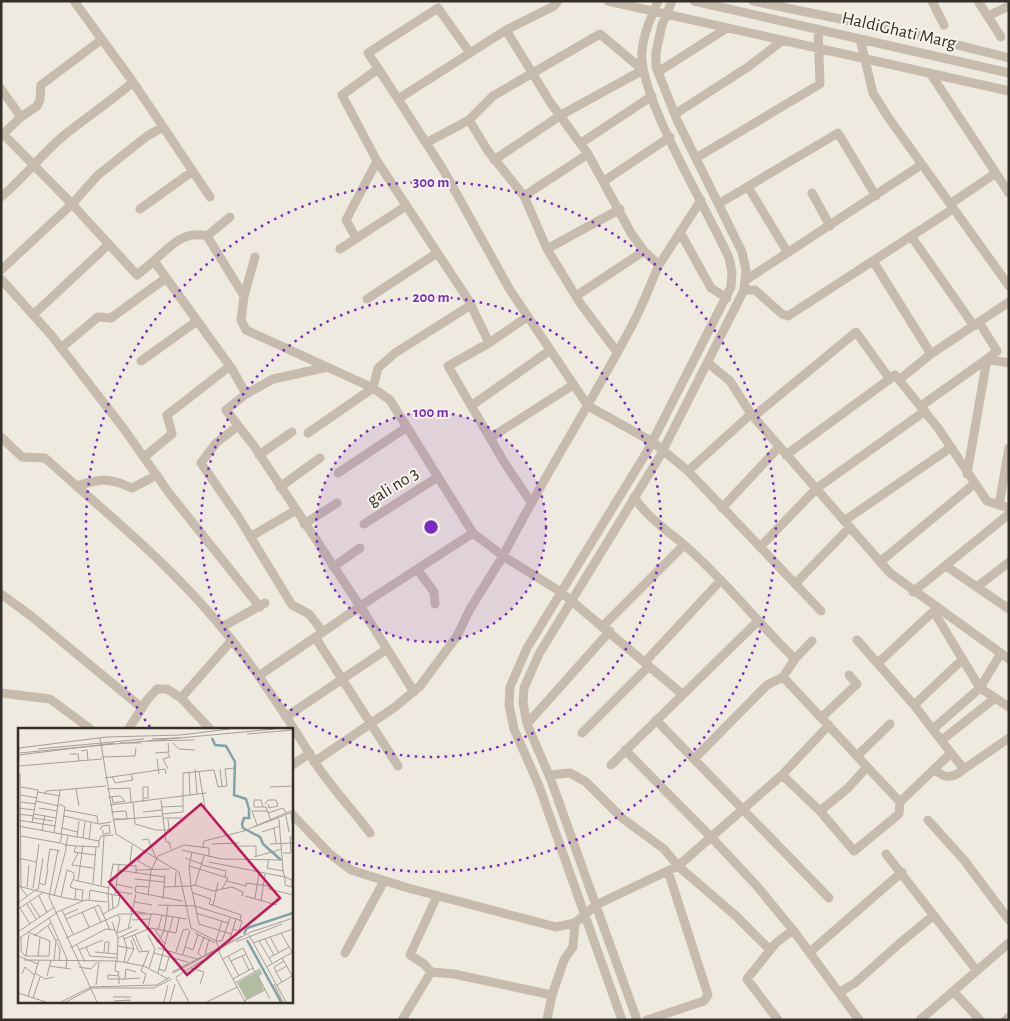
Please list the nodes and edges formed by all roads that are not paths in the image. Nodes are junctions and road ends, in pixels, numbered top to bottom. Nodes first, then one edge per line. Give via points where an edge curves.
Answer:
1 (74, 1) edge
2 (608, 1) edge
3 (658, 1) edge
4 (672, 1) edge
5 (694, 1) edge
6 (753, 1) edge
7 (932, 1) edge
8 (978, 1) edge
9 (556, 4) edge
10 (1009, 6) edge
11 (654, 11) junction
12 (667, 14) junction
13 (988, 16) junction
14 (944, 25) dead end
15 (727, 28) junction
16 (818, 29) junction
17 (506, 30) junction
18 (1001, 37) dead end
19 (860, 39) junction
20 (102, 40) junction
21 (783, 40) junction
22 (819, 49) junction
23 (470, 53) junction
24 (863, 58) junction
25 (1009, 58) edge
26 (378, 68) junction
27 (643, 70) junction
28 (658, 72) junction
29 (1009, 73) edge
30 (534, 74) junction
31 (930, 74) junction
32 (133, 82) junction
33 (1, 89) edge
34 (1009, 91) edge
35 (652, 96) junction
36 (398, 100) junction
37 (675, 114) junction
38 (560, 115) junction
39 (21, 117) junction
40 (469, 120) junction
41 (163, 127) junction
42 (2, 135) edge
43 (670, 138) junction
44 (426, 143) junction
45 (581, 143) junction
46 (588, 154) junction
47 (696, 158) junction
48 (494, 160) junction
49 (377, 161) junction
50 (34, 164) junction
51 (921, 164) junction
52 (193, 171) junction
53 (996, 173) junction
54 (604, 181) junction
55 (748, 187) junction
56 (812, 192) dead end
57 (1009, 193) edge
58 (524, 196) junction
59 (876, 196) junction
60 (1, 197) edge
61 (210, 197) dead end
62 (701, 200) junction
63 (72, 204) junction
64 (720, 204) junction
65 (406, 206) junction
66 (952, 207) junction
67 (140, 209) dead end
68 (620, 209) junction
69 (230, 217) dead end
70 (830, 226) junction
71 (680, 232) junction
72 (207, 236) junction
73 (911, 236) junction
74 (356, 238) junction
75 (109, 244) junction
76 (340, 249) dead end
77 (548, 249) junction
78 (644, 250) junction
79 (437, 253) junction
80 (788, 253) junction
81 (255, 257) dead end
82 (154, 261) junction
83 (873, 261) junction
84 (659, 265) junction
85 (1, 270) edge
86 (1, 278) edge
87 (166, 278) junction
88 (746, 280) junction
89 (1007, 280) edge
90 (744, 290) junction
91 (244, 296) junction
92 (576, 296) junction
93 (726, 298) junction
94 (367, 299) dead end
95 (1009, 302) edge
96 (471, 305) junction
97 (33, 315) junction
98 (527, 317) junction
99 (197, 321) junction
100 (976, 324) junction
101 (489, 343) junction
102 (60, 348) junction
103 (549, 351) junction
104 (617, 352) junction
105 (931, 354) junction
106 (987, 360) junction
107 (141, 361) dead end
108 (708, 363) junction
109 (1009, 363) edge
110 (230, 366) junction
111 (328, 367) junction
112 (889, 378) junction
113 (900, 379) junction
114 (573, 385) junction
115 (373, 388) junction
116 (246, 394) junction
117 (472, 406) junction
118 (588, 406) junction
119 (923, 409) junction
120 (752, 416) junction
121 (238, 426) junction
122 (407, 427) junction
123 (292, 432) dead end
124 (308, 433) dead end
125 (1, 437) edge
126 (490, 438) junction
127 (653, 442) junction
128 (779, 447) junction
129 (950, 448) junction
130 (1009, 448) edge
131 (664, 450) junction
132 (259, 454) junction
133 (786, 455) junction
134 (144, 457) junction
135 (320, 458) dead end
136 (688, 470) junction
137 (338, 473) dead end
138 (967, 474) junction
139 (157, 475) junction
140 (438, 477) junction
141 (974, 484) junction
142 (76, 486) junction
143 (280, 487) junction
144 (817, 488) junction
145 (634, 497) junction
146 (531, 502) junction
147 (336, 503) dead end
148 (999, 505) junction
149 (722, 508) junction
150 (1009, 508) edge
151 (296, 510) junction
152 (1009, 514) edge
153 (304, 524) junction
154 (364, 524) dead end
155 (847, 525) junction
156 (473, 533) junction
157 (250, 537) junction
158 (684, 545) junction
159 (760, 546) junction
160 (360, 548) dead end
161 (503, 556) junction
162 (880, 562) junction
163 (1009, 562) edge
164 (333, 566) junction
165 (946, 566) junction
166 (417, 569) junction
167 (721, 580) junction
168 (795, 584) junction
169 (977, 587) junction
170 (561, 592) junction
171 (913, 592) junction
172 (1, 594) edge
173 (571, 601) junction
174 (435, 604) dead end
175 (360, 606) junction
176 (1009, 609) edge
177 (935, 610) junction
178 (821, 611) dead end
179 (757, 622) junction
180 (222, 627) junction
181 (606, 629) junction
182 (323, 632) junction
183 (315, 638) junction
184 (232, 640) junction
185 (857, 640) dead end
186 (812, 641) dead end
187 (387, 649) junction
188 (1005, 656) edge
189 (796, 659) junction
190 (963, 659) junction
191 (878, 663) junction
192 (647, 664) junction
193 (260, 675) junction
194 (849, 675) dead end
195 (783, 676) junction
196 (342, 679) junction
197 (980, 688) junction
198 (414, 692) junction
199 (1, 693) edge
200 (682, 694) junction
201 (181, 698) junction
202 (995, 698) junction
203 (914, 705) junction
204 (1009, 707) edge
205 (142, 708) junction
206 (822, 717) junction
207 (286, 718) junction
208 (656, 720) junction
209 (370, 724) junction
210 (527, 724) junction
211 (890, 724) dead end
212 (829, 725) junction
213 (89, 728) edge
214 (129, 728) edge
215 (210, 728) edge
216 (933, 729) junction
217 (582, 733) dead end
218 (1009, 738) edge
219 (942, 740) junction
220 (625, 750) junction
221 (310, 753) junction
222 (951, 754) junction
223 (857, 756) junction
224 (694, 759) junction
225 (314, 762) junction
226 (611, 764) dead end
227 (292, 765) edge
228 (398, 766) dead end
229 (867, 767) junction
230 (934, 769) junction
231 (964, 769) junction
232 (550, 775) junction
233 (782, 775) junction
234 (900, 802) junction
235 (743, 809) junction
236 (820, 812) junction
237 (292, 814) edge
238 (928, 820) dead end
239 (370, 833) dead end
240 (712, 837) junction
241 (886, 854) dead end
242 (678, 866) junction
243 (668, 871) junction
244 (902, 872) junction
245 (384, 881) junction
246 (437, 896) junction
247 (829, 898) dead end
248 (596, 905) junction
249 (584, 913) junction
250 (934, 915) junction
251 (1009, 920) edge
252 (575, 922) junction
253 (793, 930) junction
254 (1009, 943) edge
255 (770, 950) junction
256 (810, 952) junction
257 (345, 953) dead end
258 (977, 970) junction
259 (431, 972) junction
260 (840, 992) junction
261 (954, 992) junction
262 (552, 995) junction
263 (1009, 1017) edge
264 (402, 1020) edge
265 (547, 1020) edge
266 (622, 1020) edge
267 (637, 1020) edge
268 (647, 1020) edge
269 (778, 1020) edge
270 (859, 1020) edge
271 (920, 1020) edge
272 (980, 1020) edge
273 (1006, 1020) edge

1 - 20 street
2 - 11 street
3 - 11 street
4 - 12 street
5 - 16 street, HaldiGhati Marg
6 - 25 street, HaldiGhati Marg
7 - 14 street
8 - 13 street
9 - 17 street
10 - 13 street
11 - 12 street
11 - 27 street via 642,52
12 - 15 street
12 - 28 street via 656,52
13 - 18 street
15 - 21 street
15 - 28 street
16 - 19 street, HaldiGhati Marg
16 - 22 street
17 - 23 street
17 - 30 street
19 - 24 street
19 - 29 street, HaldiGhati Marg
20 - 32 street
20 - 39 street via 41,85 37,106
21 - 22 street
21 - 37 street
22 - 24 street
22 - 47 street via 820,84
23 - 26 street via 438,8 368,53
23 - 36 street
24 - 31 street
24 - 51 street via 873,93
26 - 36 street
26 - 49 street via 342,95
27 - 30 street via 600,34
27 - 35 street
27 - 38 street
28 - 37 street
30 - 38 street
30 - 40 street via 493,96
31 - 34 street
31 - 53 street
32 - 41 street
32 - 50 street via 62,137
33 - 39 street
35 - 43 street
35 - 45 street
36 - 44 street
37 - 47 street
38 - 45 street
38 - 48 street
39 - 42 street
40 - 44 street
40 - 48 street
41 - 52 street
41 - 63 street via 98,175
42 - 50 street
43 - 54 street
43 - 62 street
44 - 98 street
45 - 46 street
46 - 54 street
46 - 58 street
47 - 64 street
48 - 58 street
49 - 65 street
49 - 74 street via 346,220
50 - 60 street
50 - 63 street
51 - 59 street
51 - 66 street
52 - 61 street
52 - 67 street
53 - 57 street
53 - 66 street
54 - 68 street
55 - 59 street via 838,134
55 - 64 street
55 - 80 street
56 - 70 street
58 - 77 street
59 - 70 street
62 - 71 street
62 - 93 street via 731,264 732,280
63 - 75 street
63 - 85 street
64 - 88 street via 742,252
65 - 74 street
65 - 79 street
66 - 73 street
66 - 89 street
68 - 77 street
68 - 78 street via 631,233
69 - 72 street
70 - 80 street
71 - 84 street
71 - 93 street via 711,288
72 - 82 street via 196,233 184,236
72 - 91 street
73 - 83 street
73 - 100 street
74 - 76 street
75 - 82 street via 137,275
75 - 97 street
77 - 92 street
78 - 84 street
78 - 92 street
79 - 94 street
79 - 96 street
80 - 88 street
81 - 91 street
82 - 87 street
83 - 90 street via 788,316 755,290
83 - 105 street
84 - 104 street
86 - 97 street
87 - 99 street
87 - 102 street via 111,318 98,317
88 - 90 street
90 - 108 street
91 - 111 street via 241,320 246,330
92 - 104 street
93 - 127 street
95 - 100 street
96 - 101 street
96 - 115 street via 395,353 378,368
97 - 102 street
98 - 101 street
98 - 103 street
99 - 107 street
99 - 110 street
100 - 105 street
100 - 106 street via 997,351
101 - 117 street via 448,366
102 - 134 street
103 - 114 street
103 - 117 street
104 - 118 street
105 - 113 street
106 - 109 street
106 - 119 street
106 - 138 street
108 - 120 street via 730,381
108 - 131 street
110 - 116 street
110 - 134 street via 167,415 172,434
111 - 115 street
111 - 116 street via 273,379
112 - 113 street via 895,374
112 - 120 street via 856,332
112 - 133 street
113 - 119 street
114 - 118 street
114 - 126 street
115 - 122 street via 390,400
115 - 124 street
116 - 121 street via 226,410
117 - 126 street
118 - 127 street
118 - 146 street
119 - 129 street
119 - 144 street
120 - 128 street
120 - 136 street
121 - 132 street
121 - 157 street via 216,443 201,463
122 - 137 street
122 - 140 street
123 - 132 street
125 - 142 street via 22,457 45,458
126 - 146 street
127 - 131 street
127 - 170 street
128 - 133 street
128 - 149 street
129 - 138 street
129 - 155 street
130 - 148 street
131 - 136 street
131 - 145 street
132 - 143 street
133 - 144 street
134 - 139 street
135 - 143 street
136 - 149 street
138 - 141 street
139 - 142 street via 132,488 103,479
139 - 180 street via 263,605
140 - 154 street, gali no 3
140 - 156 street
141 - 148 street via 987,500
141 - 162 street
142 - 180 street via 161,560
143 - 151 street
144 - 155 street
144 - 159 street
145 - 158 street via 645,512
145 - 173 street
146 - 161 street
147 - 153 street
148 - 150 street
149 - 159 street
151 - 153 street
151 - 157 street
152 - 165 street
153 - 164 street
155 - 162 street
155 - 168 street
156 - 161 street
156 - 166 street
157 - 182 street via 292,605 309,614
158 - 167 street
158 - 181 street
159 - 168 street
160 - 164 street
161 - 170 street
161 - 198 street via 457,636
162 - 171 street
163 - 169 street
164 - 175 street
165 - 169 street
165 - 171 street
166 - 174 street via 434,592
166 - 175 street
167 - 179 street
167 - 192 street
168 - 178 street
169 - 176 street
170 - 173 street
170 - 249 street via 517,668 510,687 509,705 514,729 539,786
171 - 177 street
172 - 205 street
173 - 181 street
173 - 210 street via 529,672 523,703
175 - 182 street
175 - 187 street
177 - 188 street
177 - 190 street
177 - 191 street
179 - 189 street
179 - 200 street
180 - 184 street
181 - 192 street
181 - 210 street
182 - 183 street
183 - 193 street
183 - 196 street
184 - 193 street
184 - 201 street
185 - 191 street
186 - 189 street
187 - 196 street
187 - 198 street
188 - 197 street
189 - 195 street
190 - 197 street
190 - 203 street
191 - 203 street
192 - 200 street
192 - 217 street
193 - 207 street
194 - 206 street via 857,684
195 - 206 street
195 - 224 street via 767,685
196 - 207 street
196 - 209 street
197 - 202 street
197 - 216 street
198 - 209 street
199 - 213 street via 50,699
200 - 208 street
201 - 205 street via 167,689 157,689
201 - 215 street
202 - 204 street
202 - 219 street
203 - 216 street
205 - 214 street
206 - 212 street
207 - 221 street
208 - 220 street
208 - 224 street
209 - 225 street
209 - 228 street
210 - 232 street
211 - 223 street
212 - 223 street
212 - 233 street
216 - 219 street
218 - 231 street
219 - 222 street
220 - 226 street
220 - 240 street
221 - 225 street
221 - 227 street
222 - 230 street
222 - 231 street
223 - 229 street
224 - 235 street
225 - 239 street
229 - 234 street
229 - 236 street
230 - 231 street via 952,778
230 - 234 street
232 - 242 street via 570,774 586,782
232 - 248 street
233 - 235 street
233 - 236 street
234 - 236 street via 899,814 854,850
235 - 240 street
235 - 247 street
237 - 245 street via 330,854 351,870
238 - 251 street via 964,860
240 - 242 street
240 - 253 street
241 - 244 street
242 - 243 street
242 - 255 street
243 - 248 street
243 - 268 street via 708,995 704,1002
244 - 250 street
244 - 256 street
245 - 246 street
245 - 257 street
246 - 252 street via 556,926
246 - 259 street via 410,955
248 - 249 street
248 - 267 street
249 - 252 street
249 - 266 street
250 - 258 street
250 - 260 street via 855,983
252 - 262 street via 573,947 564,960
253 - 255 street
253 - 256 street
254 - 258 street
255 - 269 street via 747,979
256 - 260 street
258 - 261 street
259 - 262 street
259 - 264 street
260 - 270 street
261 - 271 street
261 - 272 street
262 - 265 street
263 - 273 street

